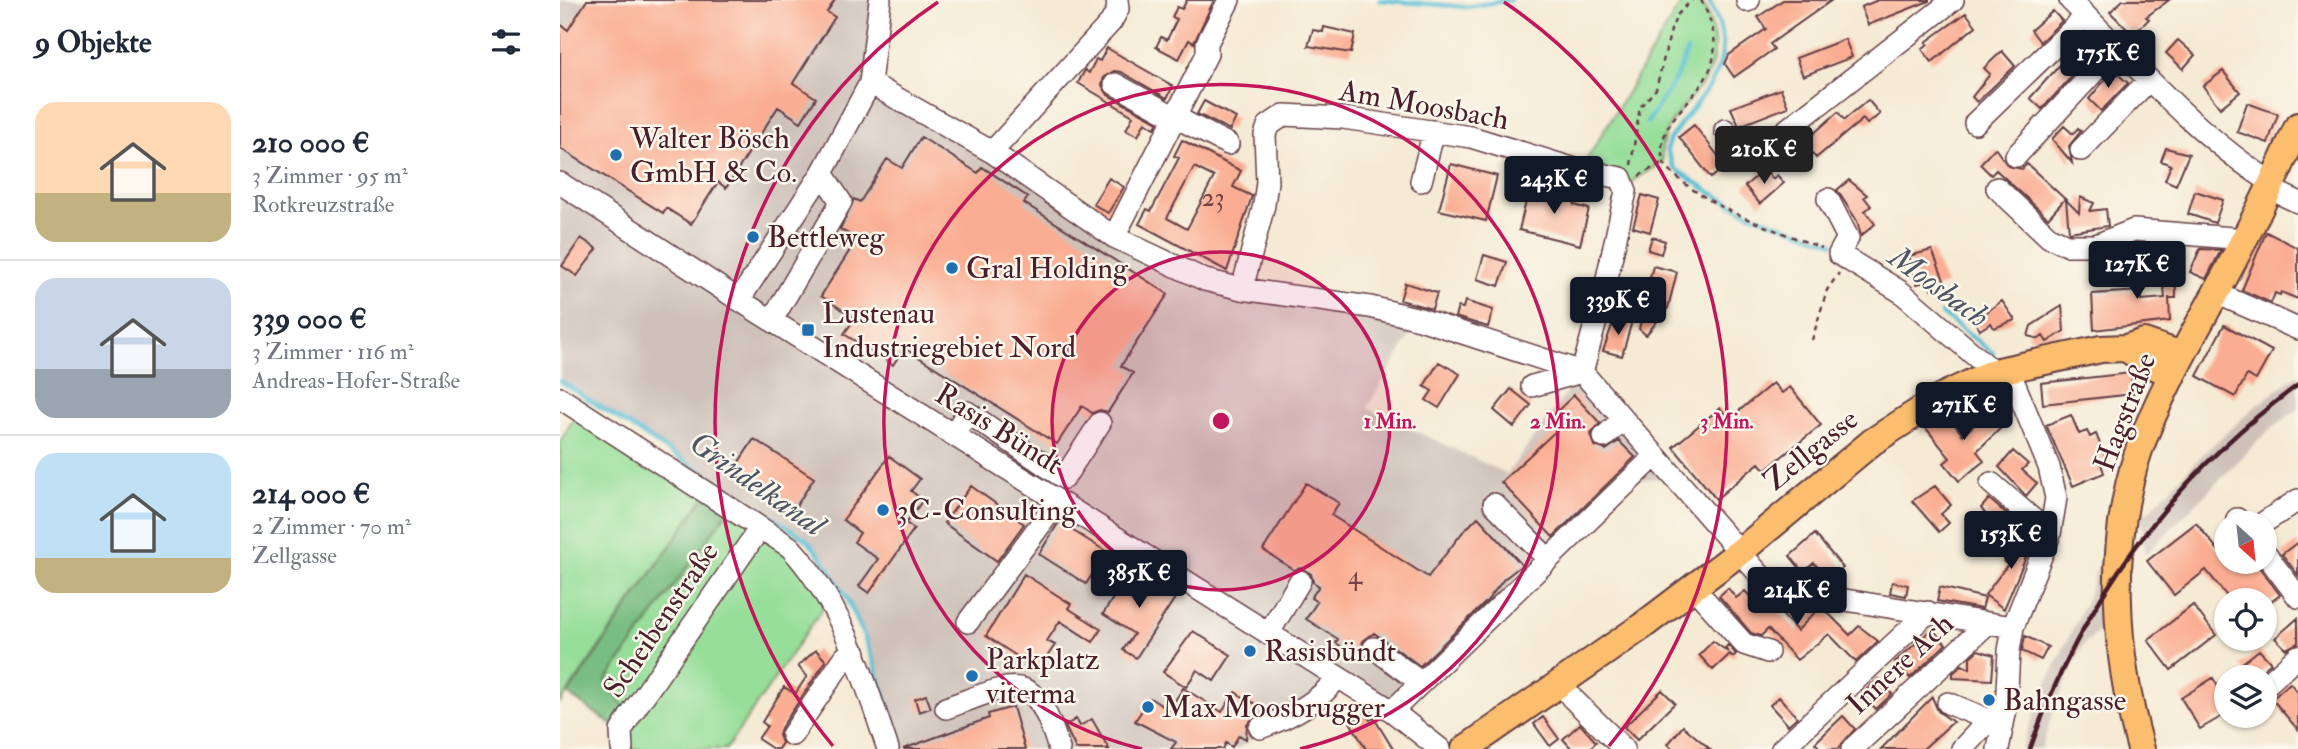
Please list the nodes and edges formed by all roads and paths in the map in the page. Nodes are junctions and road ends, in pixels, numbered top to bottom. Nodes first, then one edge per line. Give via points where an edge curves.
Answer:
1 (880, 0) edge
2 (1117, 0) edge
3 (1229, 0) edge
4 (1692, 0) edge
5 (1953, 0) edge
6 (2070, 0) edge
7 (2086, 16) junction
8 (2116, 48) junction
9 (2149, 80) junction
10 (870, 83) junction
11 (1115, 84) dead end
12 (1175, 117) junction
13 (1975, 123) dead end
14 (2298, 126) edge
15 (1725, 130) dead end
16 (1434, 131) junction
17 (1228, 144) dead end
18 (2081, 150) dead end
19 (992, 152) junction
20 (2016, 156) dead end
21 (1663, 162) dead end
22 (822, 173) junction
23 (1421, 181) dead end
24 (1622, 182) junction
25 (560, 183) edge
26 (2271, 186) junction
27 (1997, 188) dead end
28 (1828, 199) dead end
29 (2298, 202) edge
30 (1114, 237) junction
31 (2245, 239) junction
32 (1842, 256) junction
33 (1242, 289) junction
34 (1604, 292) junction
35 (2216, 293) junction
36 (739, 300) junction
37 (1639, 300) dead end
38 (772, 320) junction
39 (2298, 329) edge
40 (1812, 340) dead end
41 (2177, 364) junction
42 (2001, 370) junction
43 (1582, 372) junction
44 (1532, 386) dead end
45 (560, 398) edge
46 (1622, 420) junction
47 (1100, 423) dead end
48 (954, 435) junction
49 (1604, 437) dead end
50 (1655, 456) junction
51 (1991, 483) dead end
52 (2298, 500) edge
53 (1058, 501) junction
54 (1494, 504) dead end
55 (2277, 514) edge
56 (760, 528) junction
57 (2050, 534) junction
58 (1741, 551) junction
59 (1548, 559) junction
60 (2277, 569) edge
61 (1300, 581) dead end
62 (1694, 588) junction
63 (2298, 597) edge
64 (1928, 612) junction
65 (968, 622) dead end
66 (1988, 623) junction
67 (2013, 627) junction
68 (1268, 634) junction
69 (1374, 648) dead end
70 (1768, 652) dead end
71 (855, 653) junction
72 (2298, 656) edge
73 (2277, 675) edge
74 (1337, 678) junction
75 (1420, 682) junction
76 (1561, 683) junction
77 (1948, 703) dead end
78 (946, 708) dead end
79 (1392, 711) junction
80 (1997, 714) junction
81 (1260, 728) dead end
82 (792, 735) dead end
83 (1471, 747) edge
84 (622, 749) edge
85 (888, 749) edge
86 (1059, 749) edge
87 (1440, 749) edge
88 (1624, 749) edge
89 (1782, 749) edge
90 (1852, 749) edge
91 (1962, 749) edge
92 (1998, 749) edge
93 (2141, 749) edge

1 - 10 street
2 - 19 street via 1111,22
3 - 12 street
4 - 24 path via 1677,15 1671,30 1657,89 1640,107 1631,166
5 - 15 street via 1748,160
6 - 7 street
7 - 8 street
7 - 13 street
8 - 9 street
8 - 20 street
9 - 18 street
9 - 26 street
10 - 19 street
10 - 22 street
11 - 12 street
12 - 17 street
12 - 30 street
14 - 26 main road, Hagstraße
16 - 23 street
16 - 24 street, Am Moosbach via 1471,137
16 - 33 street, Am Moosbach via 1343,118 1284,116 1274,120 1265,135 1264,205
19 - 30 street
21 - 24 path
22 - 36 street
22 - 38 street via 841,202
24 - 34 street via 1626,191
25 - 36 street, Rasis Bündt
26 - 29 street
26 - 31 main road, Hagstraße
27 - 31 street via 2049,237 2067,245 2096,245 2134,230
28 - 32 street via 1848,238
30 - 33 street via 1205,280
31 - 35 main road, Hagstraße
32 - 40 path
32 - 42 street via 1901,292
33 - 43 street via 1370,307 1420,319
34 - 37 street
34 - 43 street
35 - 39 street
35 - 41 main road, Hagstraße
36 - 38 street, Rasis Bündt
38 - 48 street, Rasis Bündt
41 - 42 main road, Zellgasse via 2148,363 2126,348
41 - 93 main road, Hagstraße via 2139,452 2120,546 2121,649
42 - 57 street via 2049,467 2056,498
42 - 58 main road, Zellgasse via 1851,449
43 - 44 street
43 - 46 street
45 - 56 street, Scheibenstraße
46 - 49 street
46 - 50 street
47 - 48 street via 1064,478 967,412
48 - 53 street, Rasis Bündt
50 - 58 street via 1723,519
50 - 59 street
51 - 57 street
52 - 55 street
53 - 65 street
53 - 68 street, Rasis Bündt
54 - 59 street
56 - 71 street, Scheibenstraße via 790,547 814,573
56 - 84 street, Scheibenstraße via 630,716 621,732
57 - 67 street
58 - 62 main road, Zellgasse
58 - 64 street via 1777,589
59 - 75 street
60 - 63 street
61 - 68 street
62 - 70 street via 1744,644
62 - 76 main road, Zellgasse
64 - 66 street
64 - 89 street
66 - 67 street
66 - 90 street, Innere Ach
67 - 80 street
68 - 74 street, Rasis Bündt
69 - 75 street
71 - 82 street via 845,657
71 - 85 street, Scheibenstraße
72 - 73 street
74 - 79 street, Rasis Bündt
74 - 81 street via 1326,692
75 - 79 street
76 - 83 main road, Zellgasse
76 - 88 street
77 - 80 street
78 - 86 street via 999,689 1016,686 1030,690 1048,712
79 - 87 street, Rasis Bündt
80 - 91 street
80 - 92 street

